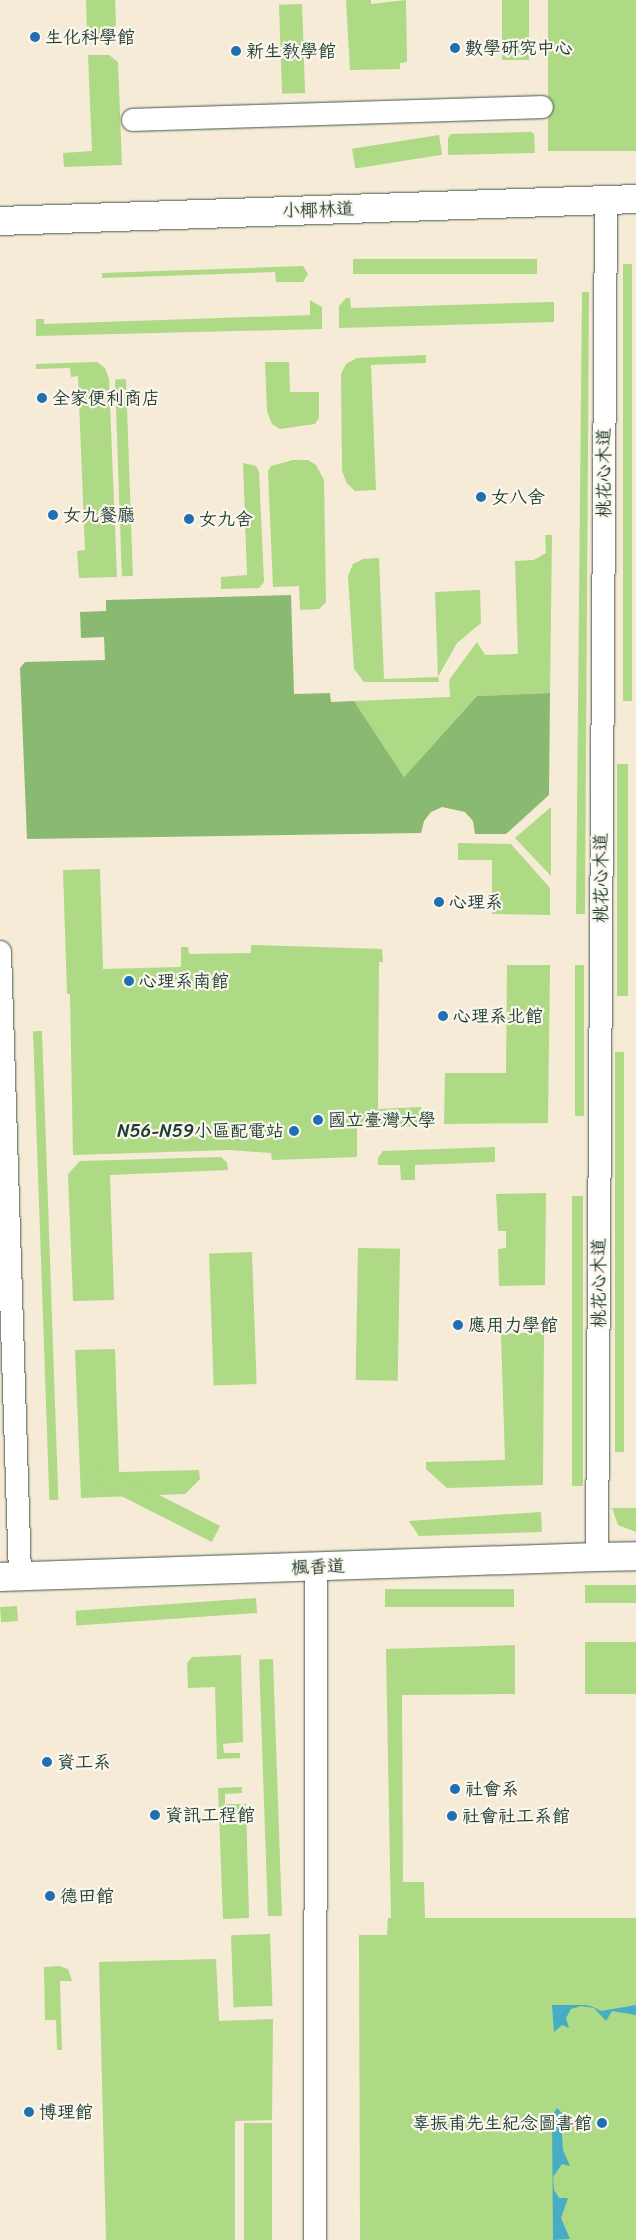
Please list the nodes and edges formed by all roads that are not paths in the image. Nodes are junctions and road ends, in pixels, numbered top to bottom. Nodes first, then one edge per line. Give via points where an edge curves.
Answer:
1 (542, 107) dead end
2 (134, 120) dead end
3 (606, 199) junction
4 (636, 199) edge
5 (0, 221) edge
6 (0, 952) edge
7 (636, 1556) edge
8 (597, 1557) junction
9 (316, 1567) junction
10 (10, 1577) edge
11 (315, 2240) edge

1 - 2 lane
3 - 4 street, 小椰林道
3 - 5 street, 小椰林道
3 - 8 lane, 桃花心木道
6 - 10 lane
7 - 8 street, 楓香道
8 - 9 street, 楓香道
9 - 10 street, 楓香道
9 - 11 lane

